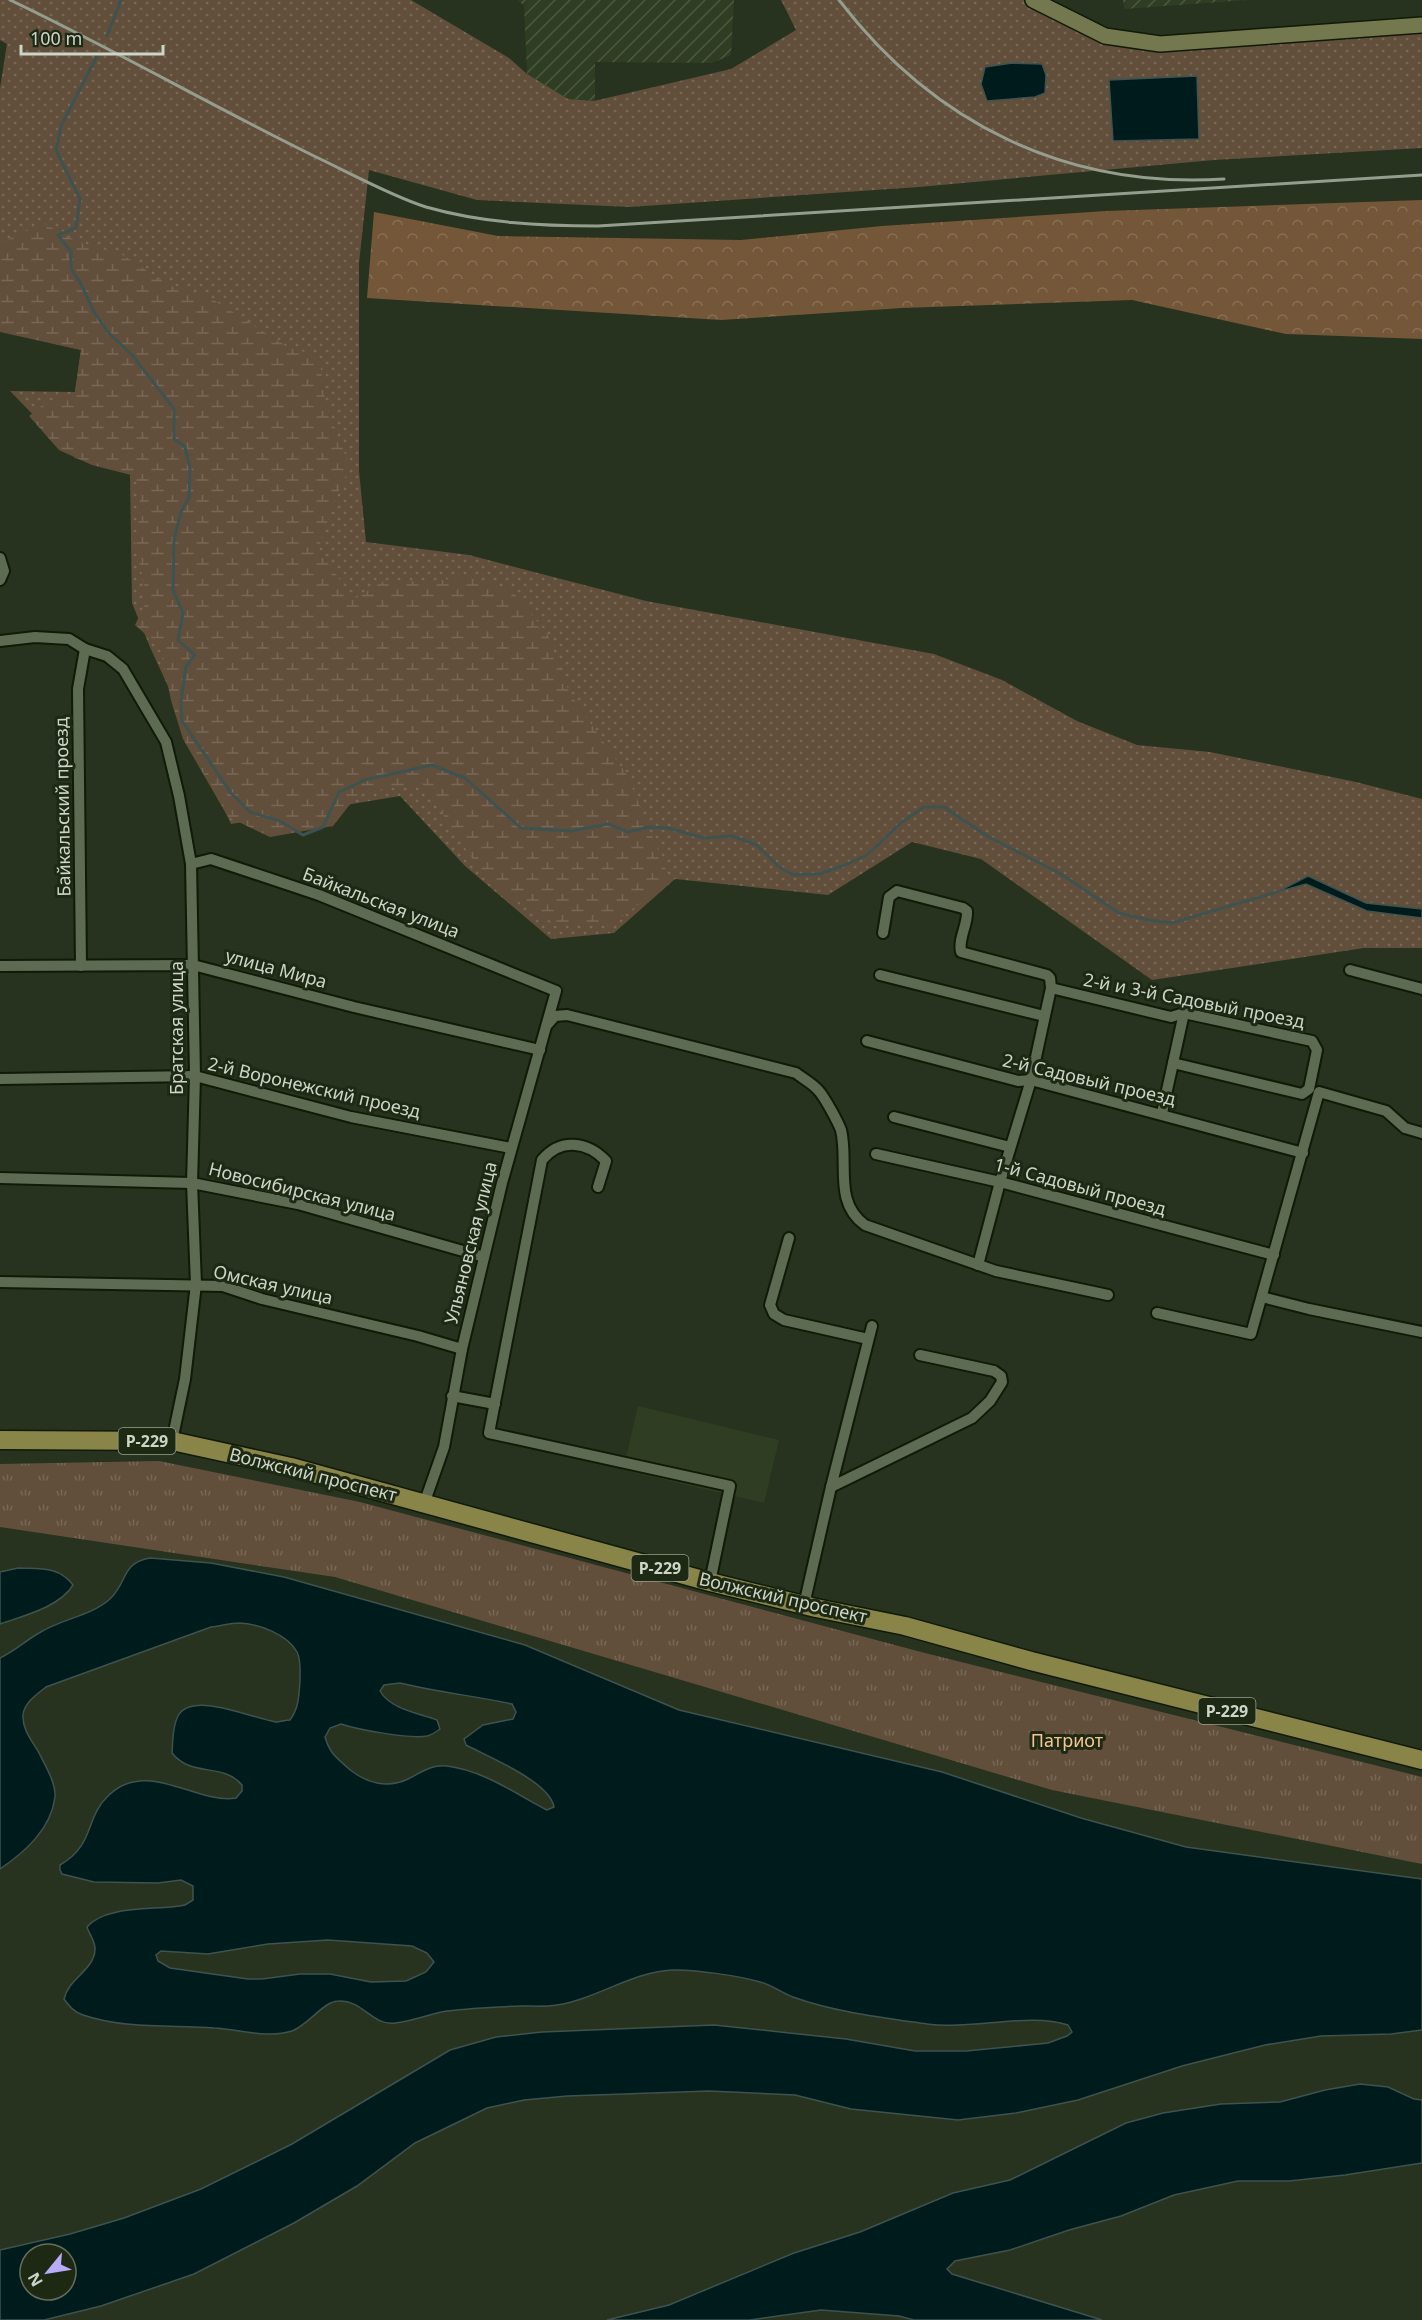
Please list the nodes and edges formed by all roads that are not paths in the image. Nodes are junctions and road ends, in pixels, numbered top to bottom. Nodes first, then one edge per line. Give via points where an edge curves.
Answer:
1 (1033, 0) edge
2 (1422, 25) edge
3 (0, 558) edge
4 (0, 580) edge
5 (0, 641) edge
6 (86, 649) junction
7 (192, 864) junction
8 (883, 933) dead end
9 (193, 965) junction
10 (0, 966) edge
11 (81, 966) junction
12 (1350, 970) dead end
13 (880, 975) dead end
14 (1051, 988) junction
15 (1422, 989) edge
16 (556, 992) joint
17 (1184, 1013) junction
18 (1044, 1016) junction
19 (546, 1026) junction
20 (867, 1041) dead end
21 (540, 1050) junction
22 (1173, 1062) junction
23 (195, 1076) junction
24 (0, 1079) edge
25 (1031, 1080) junction
26 (1162, 1113) junction
27 (894, 1117) dead end
28 (1422, 1133) edge
29 (1010, 1147) junction
30 (511, 1148) junction
31 (1303, 1153) junction
32 (876, 1154) dead end
33 (0, 1178) edge
34 (1000, 1182) junction
35 (192, 1183) junction
36 (598, 1187) dead end
37 (789, 1238) dead end
38 (1274, 1255) junction
39 (484, 1257) junction
40 (978, 1265) junction
41 (0, 1282) edge
42 (196, 1284) junction
43 (1108, 1295) dead end
44 (1262, 1297) junction
45 (1157, 1312) dead end
46 (872, 1326) dead end
47 (1422, 1332) edge
48 (868, 1339) junction
49 (462, 1349) junction
50 (920, 1355) dead end
51 (452, 1396) junction
52 (495, 1404) junction
53 (0, 1440) edge
54 (172, 1441) junction
55 (831, 1487) junction
56 (424, 1504) junction
57 (710, 1582) junction
58 (804, 1605) junction
59 (1422, 1760) edge

1 - 2 street via 1105,36 1160,44
3 - 4 street via 4,571
5 - 6 street via 69,639
6 - 7 street, Братская улица via 107,656 123,669 166,742
6 - 11 street, Байкальский проезд via 78,689
7 - 9 street, Братская улица
7 - 16 street, Байкальская улица via 211,859 319,895
8 - 14 street via 889,897 897,891 963,908 968,916 961,952 1047,975
9 - 11 street, улица Мира
9 - 21 street, улица Мира
9 - 23 street, Братская улица
10 - 11 street, улица Мира
12 - 15 street
13 - 18 street
14 - 17 street, 2-й и 3-й Садовый проезд via 1172,1017
14 - 18 street
16 - 19 street, Ульяновская улица
17 - 22 street
17 - 22 street, 2-й и 3-й Садовый проезд via 1312,1041 1317,1050 1309,1089 1302,1094
18 - 25 street
19 - 21 street, Ульяновская улица
19 - 40 street via 555,1016 567,1015 795,1073 818,1089 840,1129 843,1186 856,1219 877,1231
20 - 25 street, 2-й Садовый проезд via 1018,1081
21 - 30 street, Ульяновская улица
22 - 26 street
23 - 24 street, 2-й Воронежский проезд
23 - 30 street, 2-й Воронежский проезд via 351,1117
23 - 35 street, Братская улица
25 - 26 street, 2-й Садовый проезд
25 - 29 street
26 - 31 street, 2-й Садовый проезд
27 - 29 street
28 - 31 street via 1406,1128 1386,1111 1319,1092
29 - 34 street
30 - 39 street, Ульяновская улица
31 - 38 street
32 - 34 street, 1-й Садовый проезд
33 - 35 street, Новосибирская улица
34 - 38 street, 1-й Садовый проезд
34 - 40 street
35 - 39 street, Новосибирская улица via 298,1204
35 - 42 street, Братская улица
36 - 52 street via 606,1161 597,1152 577,1145 559,1145 542,1160
37 - 48 street via 770,1305 774,1314 784,1320
38 - 44 street
39 - 49 street, Ульяновская улица
40 - 43 street
41 - 42 street, Омская улица
42 - 49 street, Омская улица via 223,1286
42 - 54 street, Братская улица via 185,1379
44 - 45 street via 1251,1334
44 - 47 street
46 - 48 street
48 - 55 street
49 - 51 street, Ульяновская улица
50 - 55 street via 994,1371 1002,1382 972,1418
51 - 52 street
51 - 56 street, Ульяновская улица via 444,1447
52 - 57 street via 489,1432 730,1486
53 - 54 main road, Волжский проспект / Р-229
54 - 56 main road, Волжский проспект / Р-229 via 291,1467
55 - 58 street
56 - 57 main road, Волжский проспект / Р-229
57 - 58 main road, Волжский проспект / Р-229
58 - 59 main road, Волжский проспект / Р-229 via 905,1626

